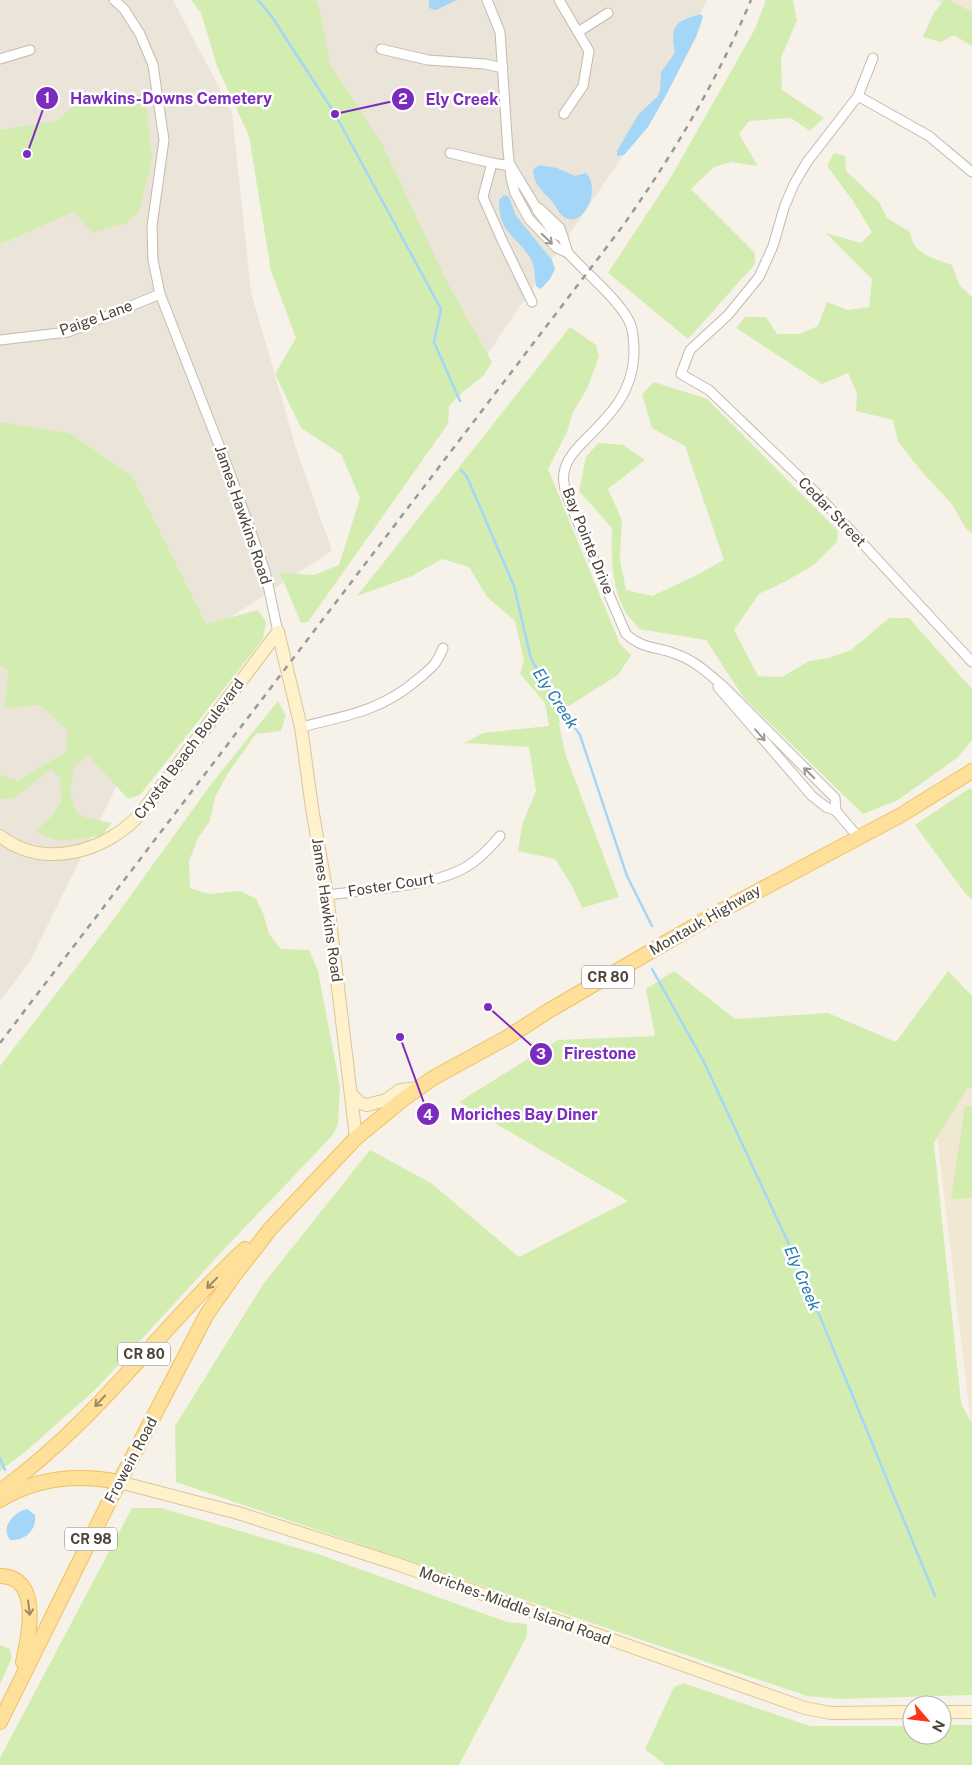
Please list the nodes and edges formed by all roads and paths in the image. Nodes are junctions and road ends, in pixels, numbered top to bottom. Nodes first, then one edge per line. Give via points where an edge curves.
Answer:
1 (114, 0) edge
2 (487, 0) edge
3 (560, 0) edge
4 (608, 13) dead end
5 (578, 32) junction
6 (381, 49) dead end
7 (30, 50) dead end
8 (873, 58) dead end
9 (0, 59) edge
10 (502, 68) junction
11 (858, 96) junction
12 (564, 114) dead end
13 (450, 153) dead end
14 (492, 163) junction
15 (511, 166) junction
16 (972, 172) edge
17 (536, 207) junction
18 (526, 215) junction
19 (568, 253) junction
20 (160, 294) junction
21 (532, 302) dead end
22 (0, 340) edge
23 (278, 632) junction
24 (443, 648) dead end
25 (972, 662) edge
26 (706, 671) junction
27 (301, 727) junction
28 (972, 771) edge
29 (836, 811) junction
30 (0, 836) edge
31 (500, 836) dead end
32 (859, 838) junction
33 (327, 895) junction
34 (420, 1088) junction
35 (352, 1095) junction
36 (356, 1138) junction
37 (284, 1213) junction
38 (119, 1482) junction
39 (0, 1490) edge
40 (0, 1500) edge
41 (0, 1576) edge
42 (18, 1684) junction
43 (902, 1712) edge
44 (952, 1712) edge
45 (972, 1712) edge
46 (0, 1722) edge

1 - 20 street, James Hawkins Road via 140,34 153,65 164,140 152,226 153,260
2 - 10 street, Bay Pointe Drive via 500,32
3 - 5 street
4 - 5 street
5 - 12 street via 589,52 583,86
6 - 10 street via 428,60
7 - 9 street
8 - 11 street
10 - 15 street, Bay Pointe Drive
11 - 16 street via 929,136
11 - 25 street, Cedar Street via 794,184 760,277 728,315 690,350 681,374 710,390 816,493
13 - 14 street
14 - 15 street
14 - 21 street via 483,197
15 - 17 street, Bay Pointe Drive
15 - 18 street, Bay Pointe Drive via 515,193
17 - 18 street
17 - 19 street, Bay Pointe Drive via 555,234 563,237
18 -> 19 street, Bay Pointe Drive via 545,238
19 - 26 street, Bay Pointe Drive via 620,306 630,323 634,346 633,370 626,390 616,408 570,457 564,473 564,488 626,634 636,643 672,652
20 - 22 street, Paige Lane via 68,332
20 - 23 street, James Hawkins Road via 250,528
23 - 27 street, James Hawkins Road
23 - 30 street, Crystal Beach Boulevard via 142,812 117,835 93,847 56,854 26,849
24 - 27 street via 436,664 401,694 374,707
26 -> 29 street, Bay Pointe Drive via 812,796
29 -> 26 street, Bay Pointe Drive via 835,798
27 - 33 street, James Hawkins Road
28 - 32 main road, Montauk Highway / CR 80
29 - 32 street, Bay Pointe Drive
31 - 33 street, Foster Court via 485,854 438,879
32 - 34 main road, Montauk Highway / CR 80 via 708,918
33 - 35 street, James Hawkins Road
34 - 35 street via 400,1090 386,1100 367,1106
34 - 36 main road, Montauk Highway / CR 80
35 - 36 street, James Hawkins Road
36 - 37 main road, Montauk Highway / CR 80
37 - 38 main road, Frowein Road / CR 80 via 207,1314
37 -> 39 main road, CR 80 via 239,1255 69,1433
38 - 40 main road via 51,1480
38 - 42 main road, Frowein Road / CR 98
38 - 43 street, Moriches-Middle Island Road via 238,1513 397,1564 805,1708 831,1713
41 -> 42 main road via 12,1577 20,1583 28,1602 30,1632
42 - 46 main road, Frowein Road / CR 98
44 - 45 street

